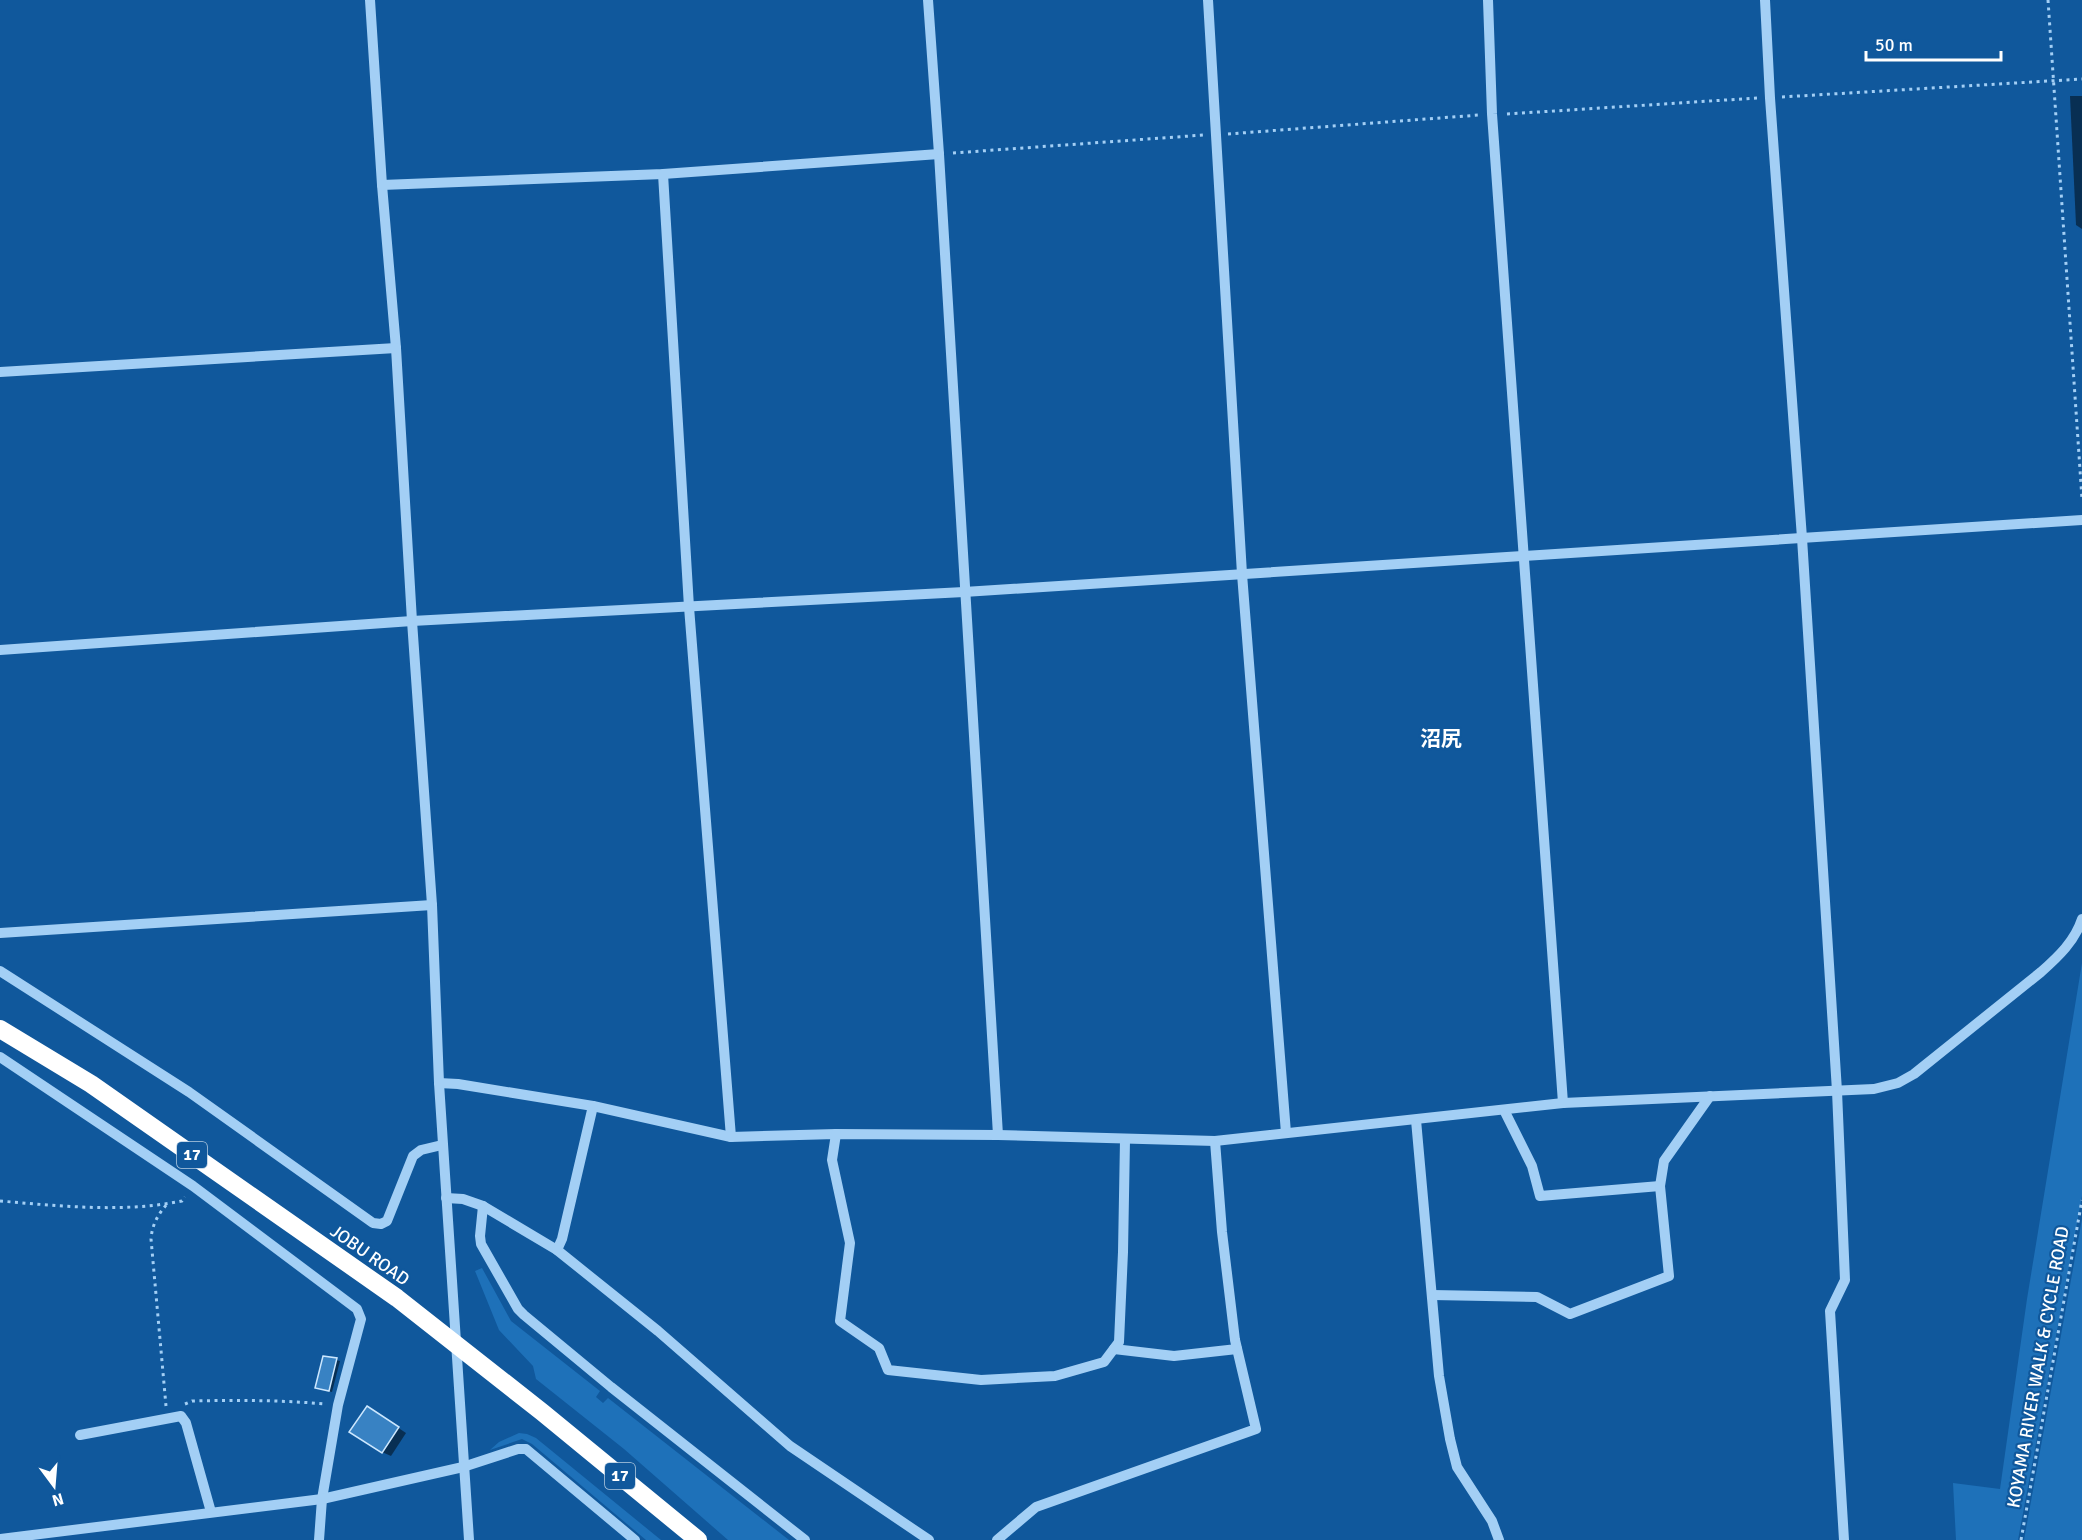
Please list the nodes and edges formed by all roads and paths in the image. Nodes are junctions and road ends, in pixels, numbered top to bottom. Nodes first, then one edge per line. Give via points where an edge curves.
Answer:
1 (370, 0) edge
2 (928, 0) edge
3 (1208, 0) edge
4 (1488, 0) edge
5 (1765, 0) edge
6 (2048, 0) edge
7 (2082, 79) edge
8 (2053, 81) junction
9 (1770, 98) junction
10 (1492, 114) junction
11 (1215, 134) junction
12 (939, 154) junction
13 (663, 174) junction
14 (382, 185) junction
15 (396, 348) junction
16 (0, 372) edge
17 (2082, 499) edge
18 (2082, 520) edge
19 (1802, 538) junction
20 (1524, 556) junction
21 (1242, 574) junction
22 (964, 592) junction
23 (689, 606) junction
24 (412, 621) junction
25 (0, 650) edge
26 (432, 904) junction
27 (2082, 919) edge
28 (0, 933) edge
29 (0, 971) edge
30 (0, 1029) edge
31 (0, 1057) edge
32 (439, 1083) junction
33 (1837, 1091) junction
34 (1710, 1096) junction
35 (1563, 1103) junction
36 (593, 1106) junction
37 (1504, 1110) junction
38 (1416, 1120) junction
39 (1286, 1133) junction
40 (836, 1134) junction
41 (998, 1135) junction
42 (731, 1137) junction
43 (1125, 1140) junction
44 (1215, 1141) junction
45 (442, 1145) junction
46 (193, 1186) junction
47 (1660, 1186) junction
48 (446, 1198) junction
49 (2082, 1200) edge
50 (0, 1201) edge
51 (168, 1203) junction
52 (483, 1206) junction
53 (557, 1250) junction
54 (1432, 1295) junction
55 (455, 1344) junction
56 (1113, 1349) junction
57 (1237, 1349) junction
58 (338, 1405) junction
59 (181, 1416) junction
60 (167, 1419) junction
61 (80, 1435) dead end
62 (463, 1467) junction
63 (322, 1499) junction
64 (211, 1512) junction
65 (0, 1539) edge
66 (319, 1540) edge
67 (469, 1540) edge
68 (634, 1540) edge
69 (698, 1540) edge
70 (805, 1540) edge
71 (929, 1540) edge
72 (997, 1540) edge
73 (1499, 1540) edge
74 (1844, 1540) edge
75 (2020, 1540) edge

1 - 14 street
2 - 12 street
3 - 11 street
4 - 10 street
5 - 9 street
6 - 8 path
7 - 8 path
8 - 9 path
8 - 17 path
9 - 10 path
9 - 19 street
10 - 11 path
10 - 20 street
11 - 12 path
11 - 21 street
12 - 13 street
12 - 22 street
13 - 14 street
13 - 23 street
14 - 15 street
15 - 16 street
15 - 24 street
18 - 19 street
19 - 20 street
19 - 33 street
20 - 21 street
20 - 35 street
21 - 22 street
21 - 39 street
22 - 23 street
22 - 41 street
23 - 24 street
23 - 42 street
24 - 25 street
24 - 26 street
26 - 28 street
26 - 32 street
27 - 33 street via 2074,938 2059,956 1914,1074 1888,1087
29 - 45 street via 189,1092 373,1223 387,1221 412,1156
30 - 55 highway, JOBU ROAD / 17 via 91,1084 397,1298
31 - 46 street
32 - 36 street
32 - 45 street
33 - 34 street
33 - 74 street via 1845,1280 1830,1311
34 - 35 street
34 - 47 street via 1664,1161
35 - 37 street
36 - 42 street
36 - 53 street
37 - 38 street
37 - 47 street via 1532,1166 1540,1196
38 - 39 street
38 - 54 street
39 - 44 street
40 - 41 street
40 - 42 street
40 - 56 street via 832,1160 850,1244 840,1321 879,1348 888,1370 981,1380 1055,1376 1104,1362
41 - 43 street
43 - 44 street
43 - 56 street via 1119,1342
44 - 57 street
45 - 48 street
46 - 51 path via 182,1201
46 - 58 street via 357,1309 361,1319
47 - 54 street via 1669,1276 1570,1314 1537,1297
48 - 52 street
48 - 55 street
49 - 75 path, KOYAMA RIVER WALK & CYCLE ROAD
50 - 51 path via 112,1209
51 - 60 path via 155,1221 151,1239
52 - 53 street
52 - 70 street via 481,1244 524,1316
53 - 71 street via 790,1446
54 - 73 street via 1439,1376 1457,1467 1487,1512
55 - 62 street
55 - 69 highway, JOBU ROAD / 17
56 - 57 street via 1174,1356
57 - 72 street via 1257,1429 1036,1507
58 - 59 path via 192,1401 184,1404
58 - 63 street
59 - 60 street
59 - 64 street
60 - 61 street
62 - 63 street
62 - 67 street
62 - 68 street via 526,1449
63 - 64 street
63 - 66 street
64 - 65 street

